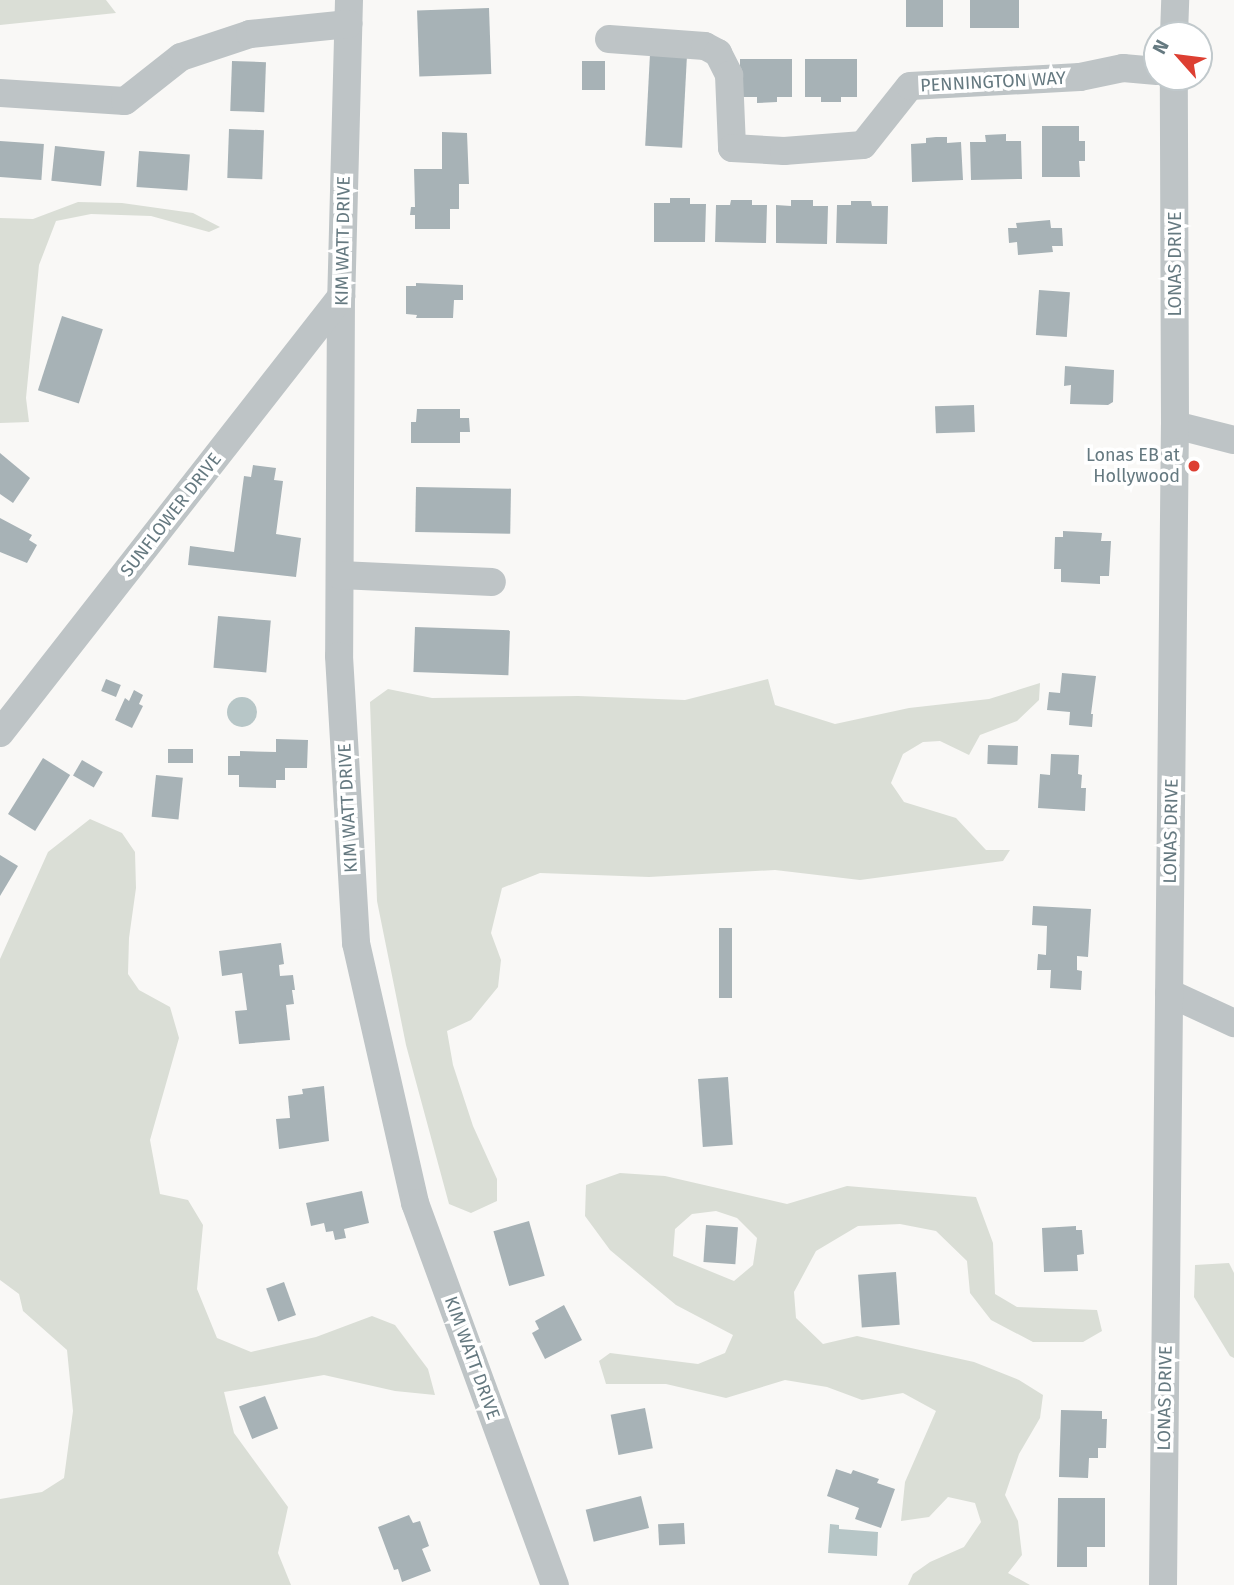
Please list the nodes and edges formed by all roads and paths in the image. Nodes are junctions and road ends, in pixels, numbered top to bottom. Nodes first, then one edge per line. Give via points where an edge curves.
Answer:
1 (1175, 0) edge
2 (348, 12) edge
3 (1174, 21) edge
4 (609, 39) dead end
5 (1143, 70) edge
6 (1174, 91) edge
7 (0, 93) edge
8 (341, 297) junction
9 (1175, 425) junction
10 (1234, 440) edge
11 (340, 575) junction
12 (492, 582) dead end
13 (0, 733) edge
14 (1169, 992) junction
15 (1234, 1023) edge
16 (555, 1585) edge
17 (1163, 1585) edge

1 - 3 street
2 - 7 street via 250,34 181,57 125,101
2 - 8 street, KIM WATT DRIVE
4 - 5 street, PENNINGTON WAY via 705,46 718,53 729,75 732,148 863,145 910,86
6 - 9 street, LONAS DRIVE
8 - 11 street, KIM WATT DRIVE
8 - 13 street, SUNFLOWER DRIVE
9 - 10 street
9 - 14 street, LONAS DRIVE
11 - 12 street
11 - 16 street, KIM WATT DRIVE via 339,656 356,943 415,1203
14 - 15 street
14 - 17 street, LONAS DRIVE

